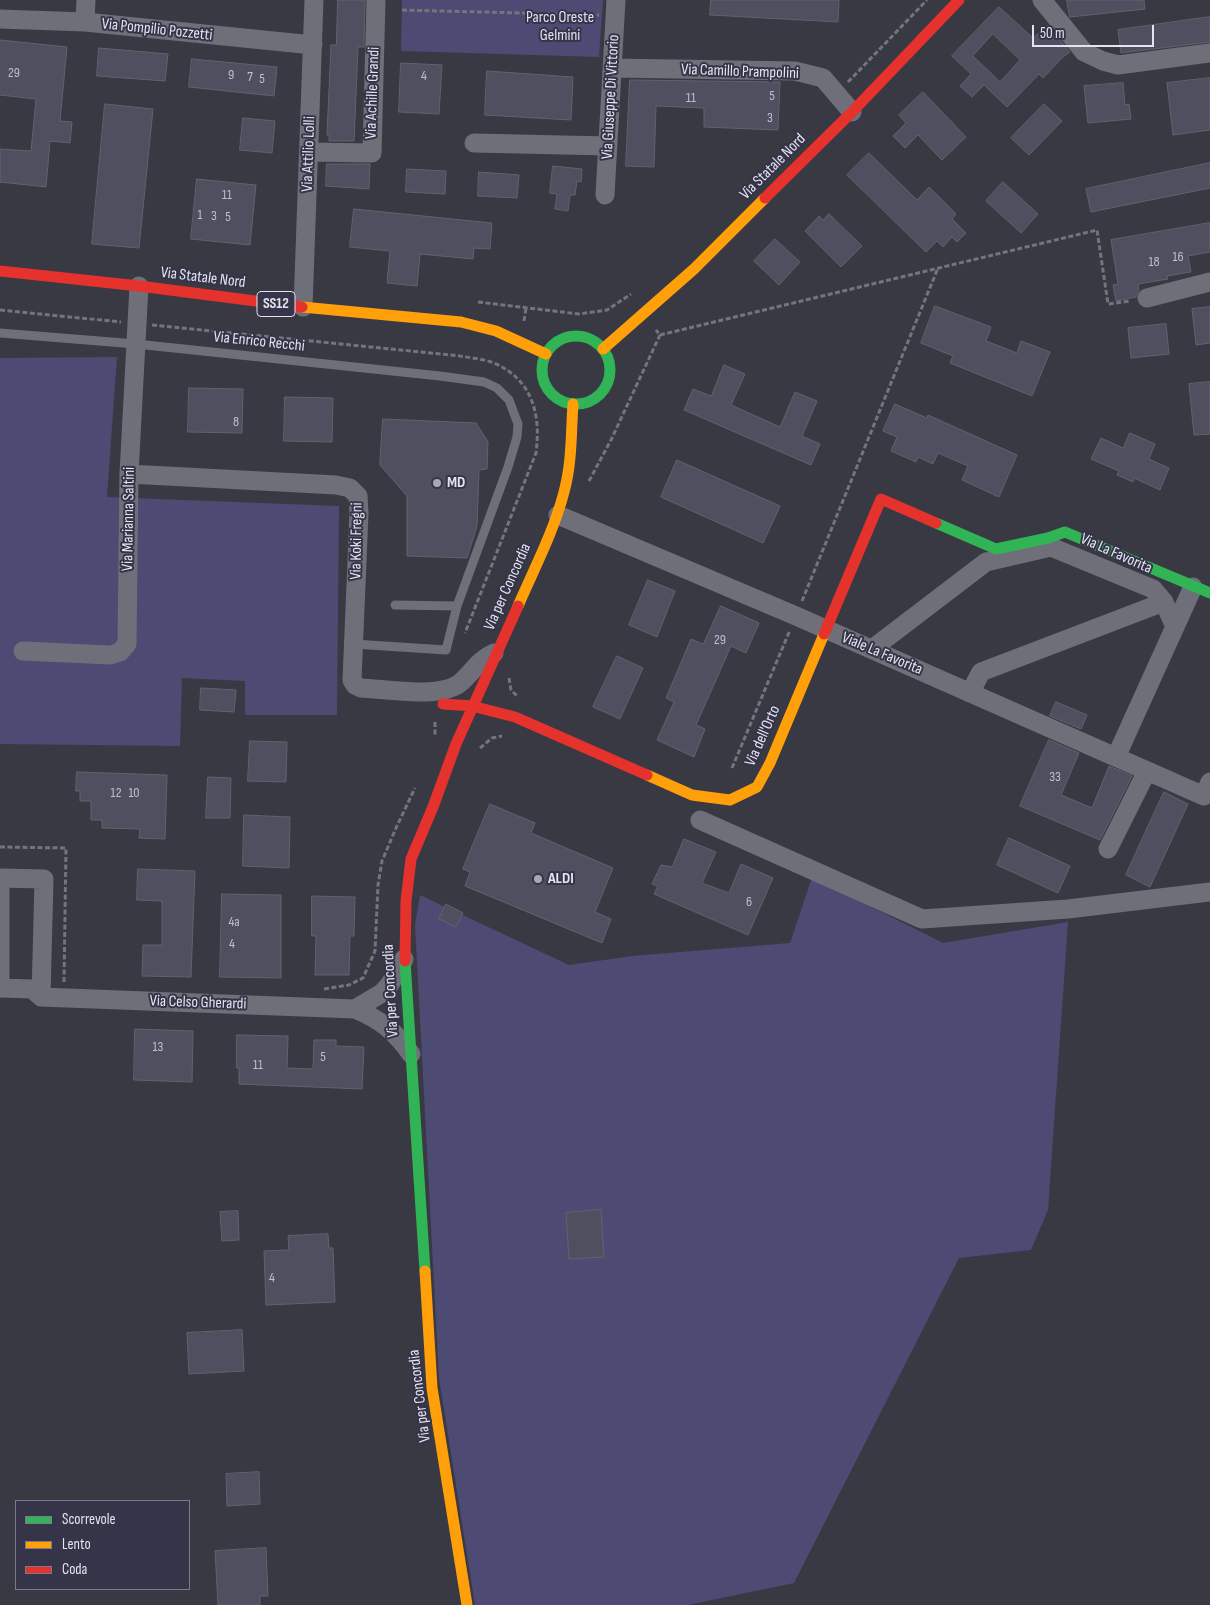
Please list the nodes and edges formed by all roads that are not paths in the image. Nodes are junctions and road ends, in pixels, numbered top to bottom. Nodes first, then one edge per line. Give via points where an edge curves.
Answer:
1 (86, 0) edge
2 (314, 0) edge
3 (376, 0) edge
4 (616, 0) edge
5 (959, 0) edge
6 (1042, 0) edge
7 (0, 19) edge
8 (85, 22) junction
9 (313, 46) junction
10 (1210, 53) edge
11 (613, 68) junction
12 (852, 112) junction
13 (474, 143) dead end
14 (608, 146) junction
15 (309, 152) junction
16 (605, 195) dead end
17 (0, 272) edge
18 (1210, 282) edge
19 (139, 286) junction
20 (1147, 298) road end
21 (303, 307) junction
22 (0, 333) edge
23 (136, 344) junction
24 (603, 349) junction
25 (546, 354) junction
26 (573, 404) junction
27 (129, 474) junction
28 (881, 500) joint
29 (558, 515) junction
30 (1202, 590) edge
31 (1164, 602) junction
32 (395, 605) dead end
33 (457, 606) junction
34 (1174, 626) junction
35 (826, 630) junction
36 (354, 644) junction
37 (872, 649) junction
38 (23, 651) dead end
39 (496, 652) junction
40 (970, 693) junction
41 (438, 696) junction
42 (472, 706) junction
43 (456, 744) junction
44 (1116, 757) junction
45 (1147, 771) junction
46 (1208, 792) edge
47 (700, 820) dead end
48 (1108, 849) dead end
49 (1210, 892) edge
50 (405, 958) junction
51 (382, 993) junction
52 (42, 997) junction
53 (408, 1006) junction
54 (355, 1009) junction
55 (382, 1024) junction
56 (410, 1054) junction
57 (467, 1605) edge

1 - 8 street
2 - 9 street, Via Attilio Lolli
3 - 15 street, Via Achille Grandi via 372,153
4 - 11 street, Via Giuseppe Di Vittorio
5 - 12 main road, Via Statale Nord
6 - 10 street via 1084,52 1103,61 1118,64
7 - 8 street, Via Pompilio Pozzetti
8 - 9 street, Via Pompilio Pozzetti
9 - 15 street, Via Attilio Lolli
11 - 12 street, Via Camillo Prampolini via 795,71 823,78
11 - 14 street, Via Giuseppe Di Vittorio
12 - 24 main road, Via Statale Nord via 694,269
13 - 14 street
14 - 16 street, Via Giuseppe Di Vittorio
15 - 21 street, Via Attilio Lolli
17 - 19 main road, Via Statale Nord / SS12
18 - 20 street
19 - 21 main road, Via Statale Nord / SS12
19 - 23 street, Via Marianna Saltini
21 - 25 main road, Via Statale Nord / SS12 via 461,322 496,331
22 - 23 lane, Via Enrico Recchi
23 - 27 street, Via Marianna Saltini
23 - 33 lane, Via Enrico Recchi via 440,376 484,382 497,388 508,400 518,424 517,437
24 - 25 main road via 596,342 578,336 560,340
24 - 26 main road via 608,359 609,381 595,399
25 - 26 main road via 543,370 546,386 553,395
26 - 29 main road, Via per Concordia via 570,460
27 - 36 street, Via Koki Fregni via 350,488 358,496 359,512
27 - 38 street, Via Marianna Saltini via 127,644 120,652 110,655
28 - 30 main road, Via La Favorita via 996,549 1065,532
28 - 35 main road, Via dell'Orto
29 - 35 street, Viale La Favorita
29 - 39 main road, Via per Concordia
30 - 34 street
31 - 34 street
31 - 37 street via 1153,589 1051,547 986,562
31 - 40 street via 980,672
32 - 33 lane
33 - 36 lane, Via Enrico Recchi via 446,650
34 - 44 street
35 - 37 street, Viale La Favorita
35 - 42 main road, Via dell'Orto via 757,787 730,800 692,795 515,718
36 - 41 street, Via Koki Fregni via 352,680 355,685
37 - 40 street, Viale La Favorita
39 - 41 street via 484,657 459,684
39 - 42 main road, Via per Concordia
40 - 44 street, Viale La Favorita
41 - 42 street
41 - 43 street via 452,720
42 - 43 main road, Via per Concordia
43 - 50 main road, Via per Concordia via 411,858
44 - 45 street, Viale La Favorita
45 - 46 street, Viale La Favorita
45 - 48 street
47 - 49 street via 922,919 1068,909
50 - 51 street
50 - 53 main road, Via per Concordia
51 - 53 street
51 - 54 street
52 - 52 street, Via Celso Gherardi via 44,879 0,878 0,988 32,989
52 - 54 street, Via Celso Gherardi
53 - 55 street
53 - 56 main road, Via per Concordia
54 - 55 street, Via Celso Gherardi
55 - 56 street, Via Celso Gherardi via 398,1036
56 - 57 main road, Via per Concordia via 432,1388

